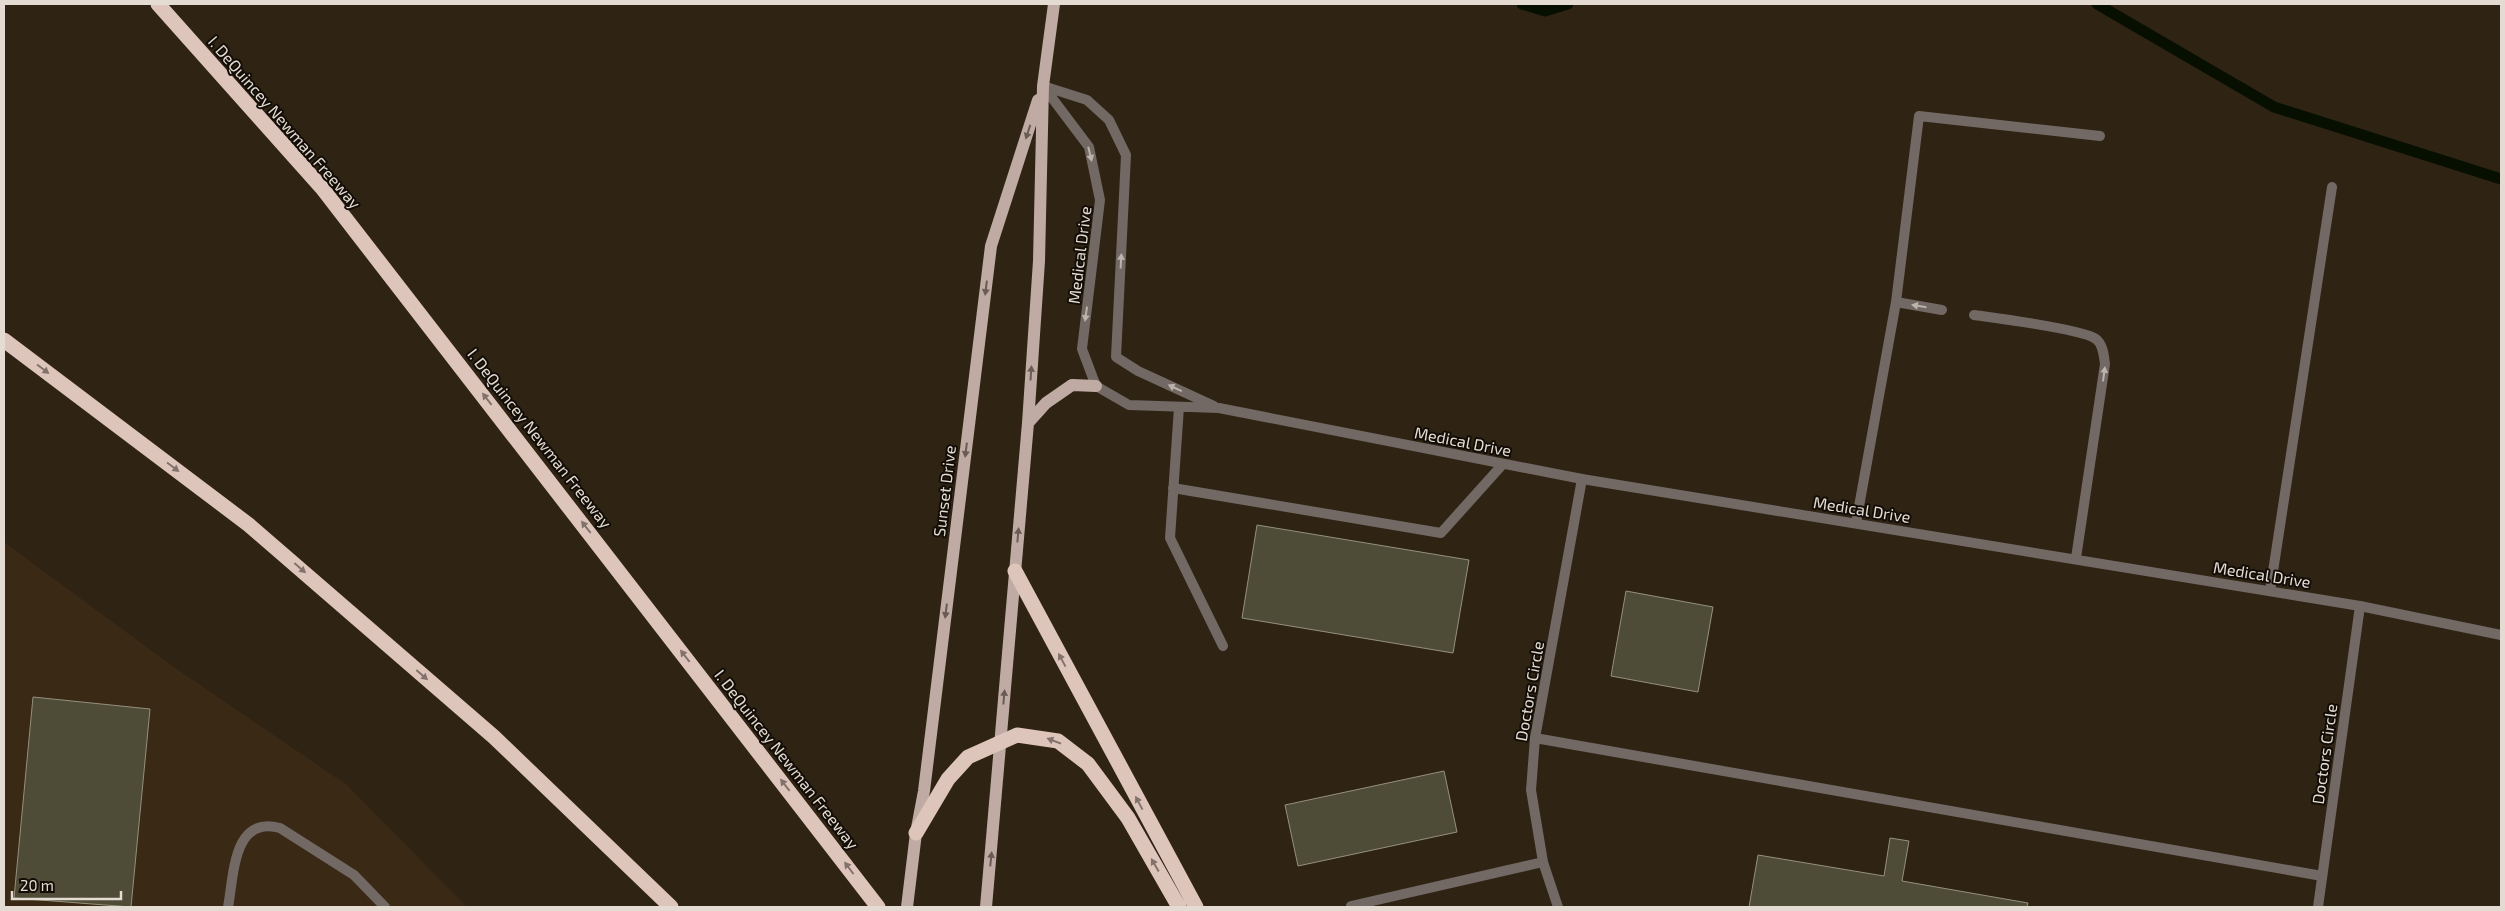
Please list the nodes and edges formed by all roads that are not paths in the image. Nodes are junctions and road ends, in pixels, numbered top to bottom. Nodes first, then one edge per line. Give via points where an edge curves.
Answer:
1 (158, 4) edge
2 (1054, 4) edge
3 (1043, 86) junction
4 (2100, 136) dead end
5 (2332, 187) dead end
6 (1896, 302) junction
7 (1942, 310) dead end
8 (1974, 315) dead end
9 (4, 340) edge
10 (1096, 386) junction
11 (1179, 407) junction
12 (1219, 408) junction
13 (1028, 423) junction
14 (1503, 464) junction
15 (1582, 479) junction
16 (1173, 488) junction
17 (1856, 523) junction
18 (2076, 558) junction
19 (1015, 571) junction
20 (2270, 591) junction
21 (2360, 606) junction
22 (2501, 635) edge
23 (1223, 646) dead end
24 (1535, 738) junction
25 (1000, 740) junction
26 (916, 833) junction
27 (1543, 862) junction
28 (2322, 876) junction
29 (1350, 906) edge
30 (228, 907) edge
31 (385, 907) edge
32 (671, 907) edge
33 (878, 907) edge
34 (907, 907) edge
35 (986, 907) edge
36 (1179, 907) edge
37 (1196, 907) edge
38 (1558, 907) edge
39 (2318, 907) edge

33 -> 1 highway, I. DeQuincey Newman Freeway via 322,188
2 - 3 main road, Sunset Drive
3 -> 10 street, Medical Drive via 1089,147 1100,200 1082,349
12 -> 3 street, Medical Drive via 1138,371 1116,357 1126,155 1109,120 1087,100
13 -> 3 main road, Sunset Drive via 1039,261
3 -> 26 main road, Sunset Drive via 991,246 924,791
4 - 6 street via 1919,116
5 - 20 street
7 -> 6 street
6 - 17 street
18 -> 8 street via 2106,364 2102,348 2097,339 2080,333
9 -> 32 highway via 249,524 494,737
10 - 11 street, Medical Drive via 1129,405
10 - 13 main road via 1072,385 1046,403
11 - 12 street, Medical Drive
11 - 16 street
12 - 14 street, Medical Drive
19 -> 13 main road, Sunset Drive
14 - 15 street, Medical Drive
14 - 16 street via 1441,533
15 - 17 street, Medical Drive
15 - 24 street, Doctors Circle
16 - 23 street via 1170,538
17 - 18 street, Medical Drive
18 - 20 street, Medical Drive
25 -> 19 main road, Sunset Drive
37 -> 19 highway
20 - 21 street, Medical Drive
21 - 22 street, Medical Drive
21 - 28 street, Doctors Circle
24 - 27 street, Doctors Circle via 1532,790
24 - 28 street
25 - 26 highway via 968,757 948,779
35 -> 25 main road, Sunset Drive
36 -> 25 highway via 1128,818 1088,764 1058,741 1017,735
26 - 34 main road, Sunset Drive
27 - 29 street
27 - 38 street, Doctors Circle
28 - 39 street, Doctors Circle
30 - 31 street via 242,840 254,828 269,825 280,828 354,875

